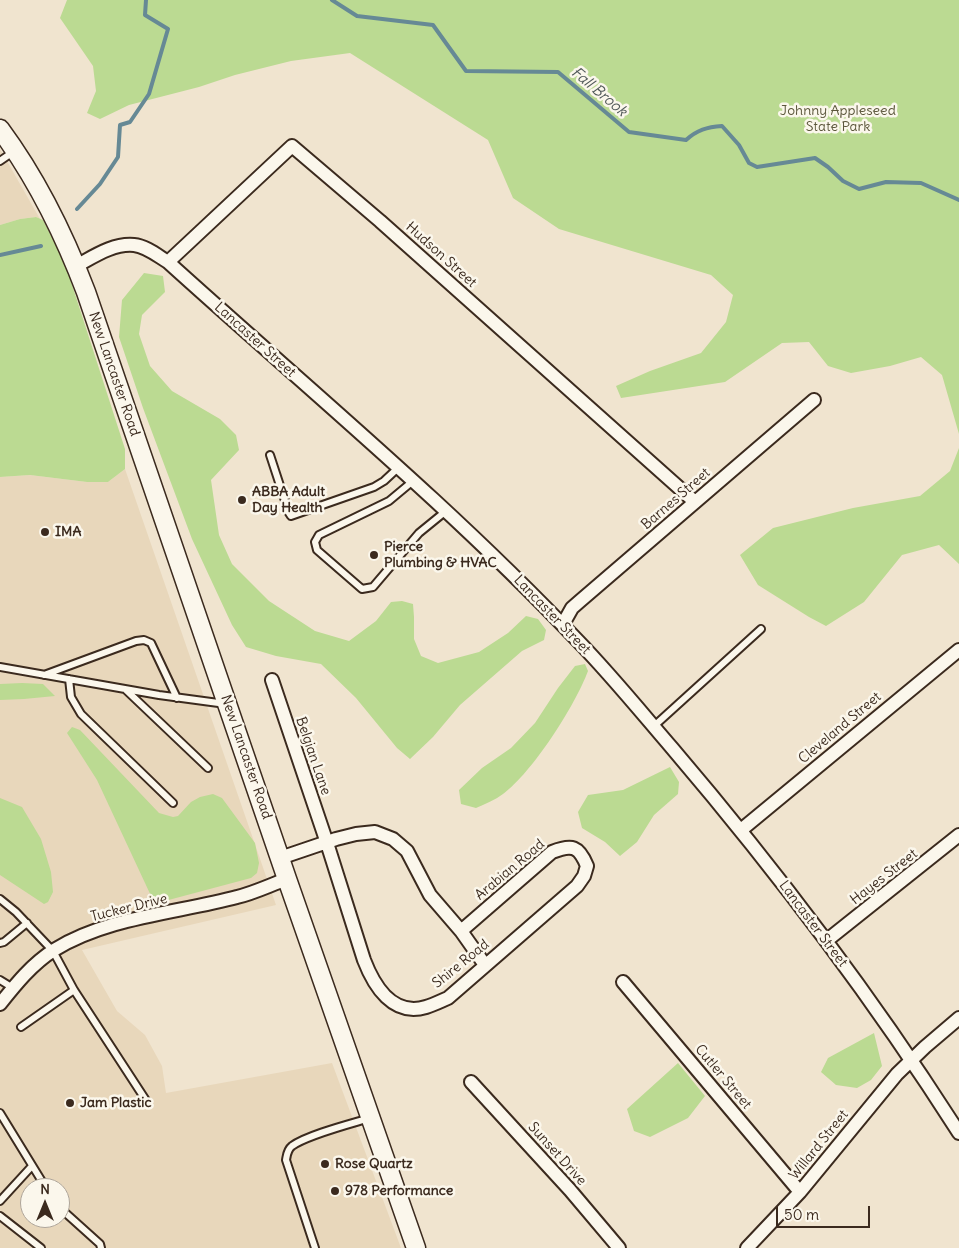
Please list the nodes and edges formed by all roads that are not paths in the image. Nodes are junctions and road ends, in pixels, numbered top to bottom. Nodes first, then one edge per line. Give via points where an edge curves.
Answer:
1 (0, 129) edge
2 (15, 150) junction
3 (0, 161) edge
4 (168, 262) junction
5 (76, 266) junction
6 (814, 400) dead end
7 (270, 455) dead end
8 (399, 468) junction
9 (413, 481) junction
10 (695, 502) junction
11 (446, 512) junction
12 (563, 624) junction
13 (761, 629) dead end
14 (959, 650) edge
15 (0, 667) edge
16 (44, 675) junction
17 (69, 679) junction
18 (272, 680) dead end
19 (125, 689) junction
20 (177, 698) junction
21 (228, 705) junction
22 (653, 727) junction
23 (208, 768) dead end
24 (173, 803) dead end
25 (741, 830) junction
26 (959, 836) edge
27 (327, 842) junction
28 (582, 854) joint
29 (280, 858) junction
30 (287, 879) junction
31 (0, 899) edge
32 (27, 923) junction
33 (461, 931) junction
34 (826, 941) junction
35 (0, 943) edge
36 (53, 951) junction
37 (485, 965) junction
38 (0, 980) edge
39 (623, 982) dead end
40 (13, 988) junction
41 (74, 990) junction
42 (0, 1004) edge
43 (959, 1018) edge
44 (21, 1027) dead end
45 (912, 1060) junction
46 (471, 1082) dead end
47 (147, 1102) dead end
48 (0, 1113) edge
49 (370, 1118) junction
50 (959, 1133) edge
51 (32, 1166) junction
52 (40, 1178) edge
53 (800, 1192) junction
54 (0, 1201) edge
55 (0, 1216) edge
56 (70, 1217) edge
57 (41, 1248) edge
58 (101, 1248) edge
59 (315, 1248) edge
60 (416, 1248) edge
61 (619, 1248) edge
62 (747, 1248) edge

1 - 2 main road
2 - 3 lane
2 - 5 main road via 40,190
4 - 5 street, Lancaster Street via 134,245 105,250
4 - 8 street, Lancaster Street
4 - 10 street, Hudson Street via 292,146
5 - 21 main road, New Lancaster Road
6 - 10 street, Barnes Street
7 - 8 lane via 291,516 374,487
8 - 9 street, Lancaster Street
9 - 11 street, Lancaster Street
9 - 11 lane via 389,501 319,535 315,542 317,550 362,589 370,589 419,533
10 - 12 street, Barnes Street via 576,604
11 - 12 street, Lancaster Street
12 - 22 street, Lancaster Street
13 - 22 lane
14 - 25 street, Cleveland Street
15 - 16 lane
16 - 17 lane
16 - 20 lane via 144,640 151,643
17 - 19 lane
17 - 24 lane via 71,696 80,714
18 - 27 street, Belgian Lane
19 - 20 lane
19 - 23 lane
20 - 21 lane
21 - 29 main road, New Lancaster Road
22 - 25 street, Lancaster Street
25 - 34 street, Lancaster Street
26 - 34 street, Hayes Street
27 - 29 street
27 - 33 street via 376,832 393,839 407,851 430,895
27 - 37 street, Shire Road via 370,976 391,1002 409,1009 425,1008 448,998
28 - 33 street, Arabian Road via 565,847 552,852
28 - 37 street, Shire Road via 587,866 577,886
29 - 30 main road, New Lancaster Road
30 - 36 street, Tucker Drive via 238,897 102,928
30 - 49 main road, New Lancaster Road
31 - 32 lane
32 - 35 lane
32 - 36 lane
33 - 37 street
34 - 45 street, Lancaster Street
36 - 40 street, Tucker Drive
36 - 41 lane
38 - 40 lane
39 - 53 street, Cutler Street
40 - 42 street, Tucker Drive
41 - 44 lane
41 - 47 lane
43 - 45 street, Willard Street
45 - 50 street, Lancaster Street
45 - 53 street, Willard Street
46 - 61 street, Sunset Drive
48 - 51 lane
49 - 59 lane via 305,1140 290,1147 287,1153 286,1160
49 - 60 main road, New Lancaster Road
51 - 52 lane
51 - 54 lane
53 - 62 street, Willard Street
55 - 57 lane
56 - 58 lane

